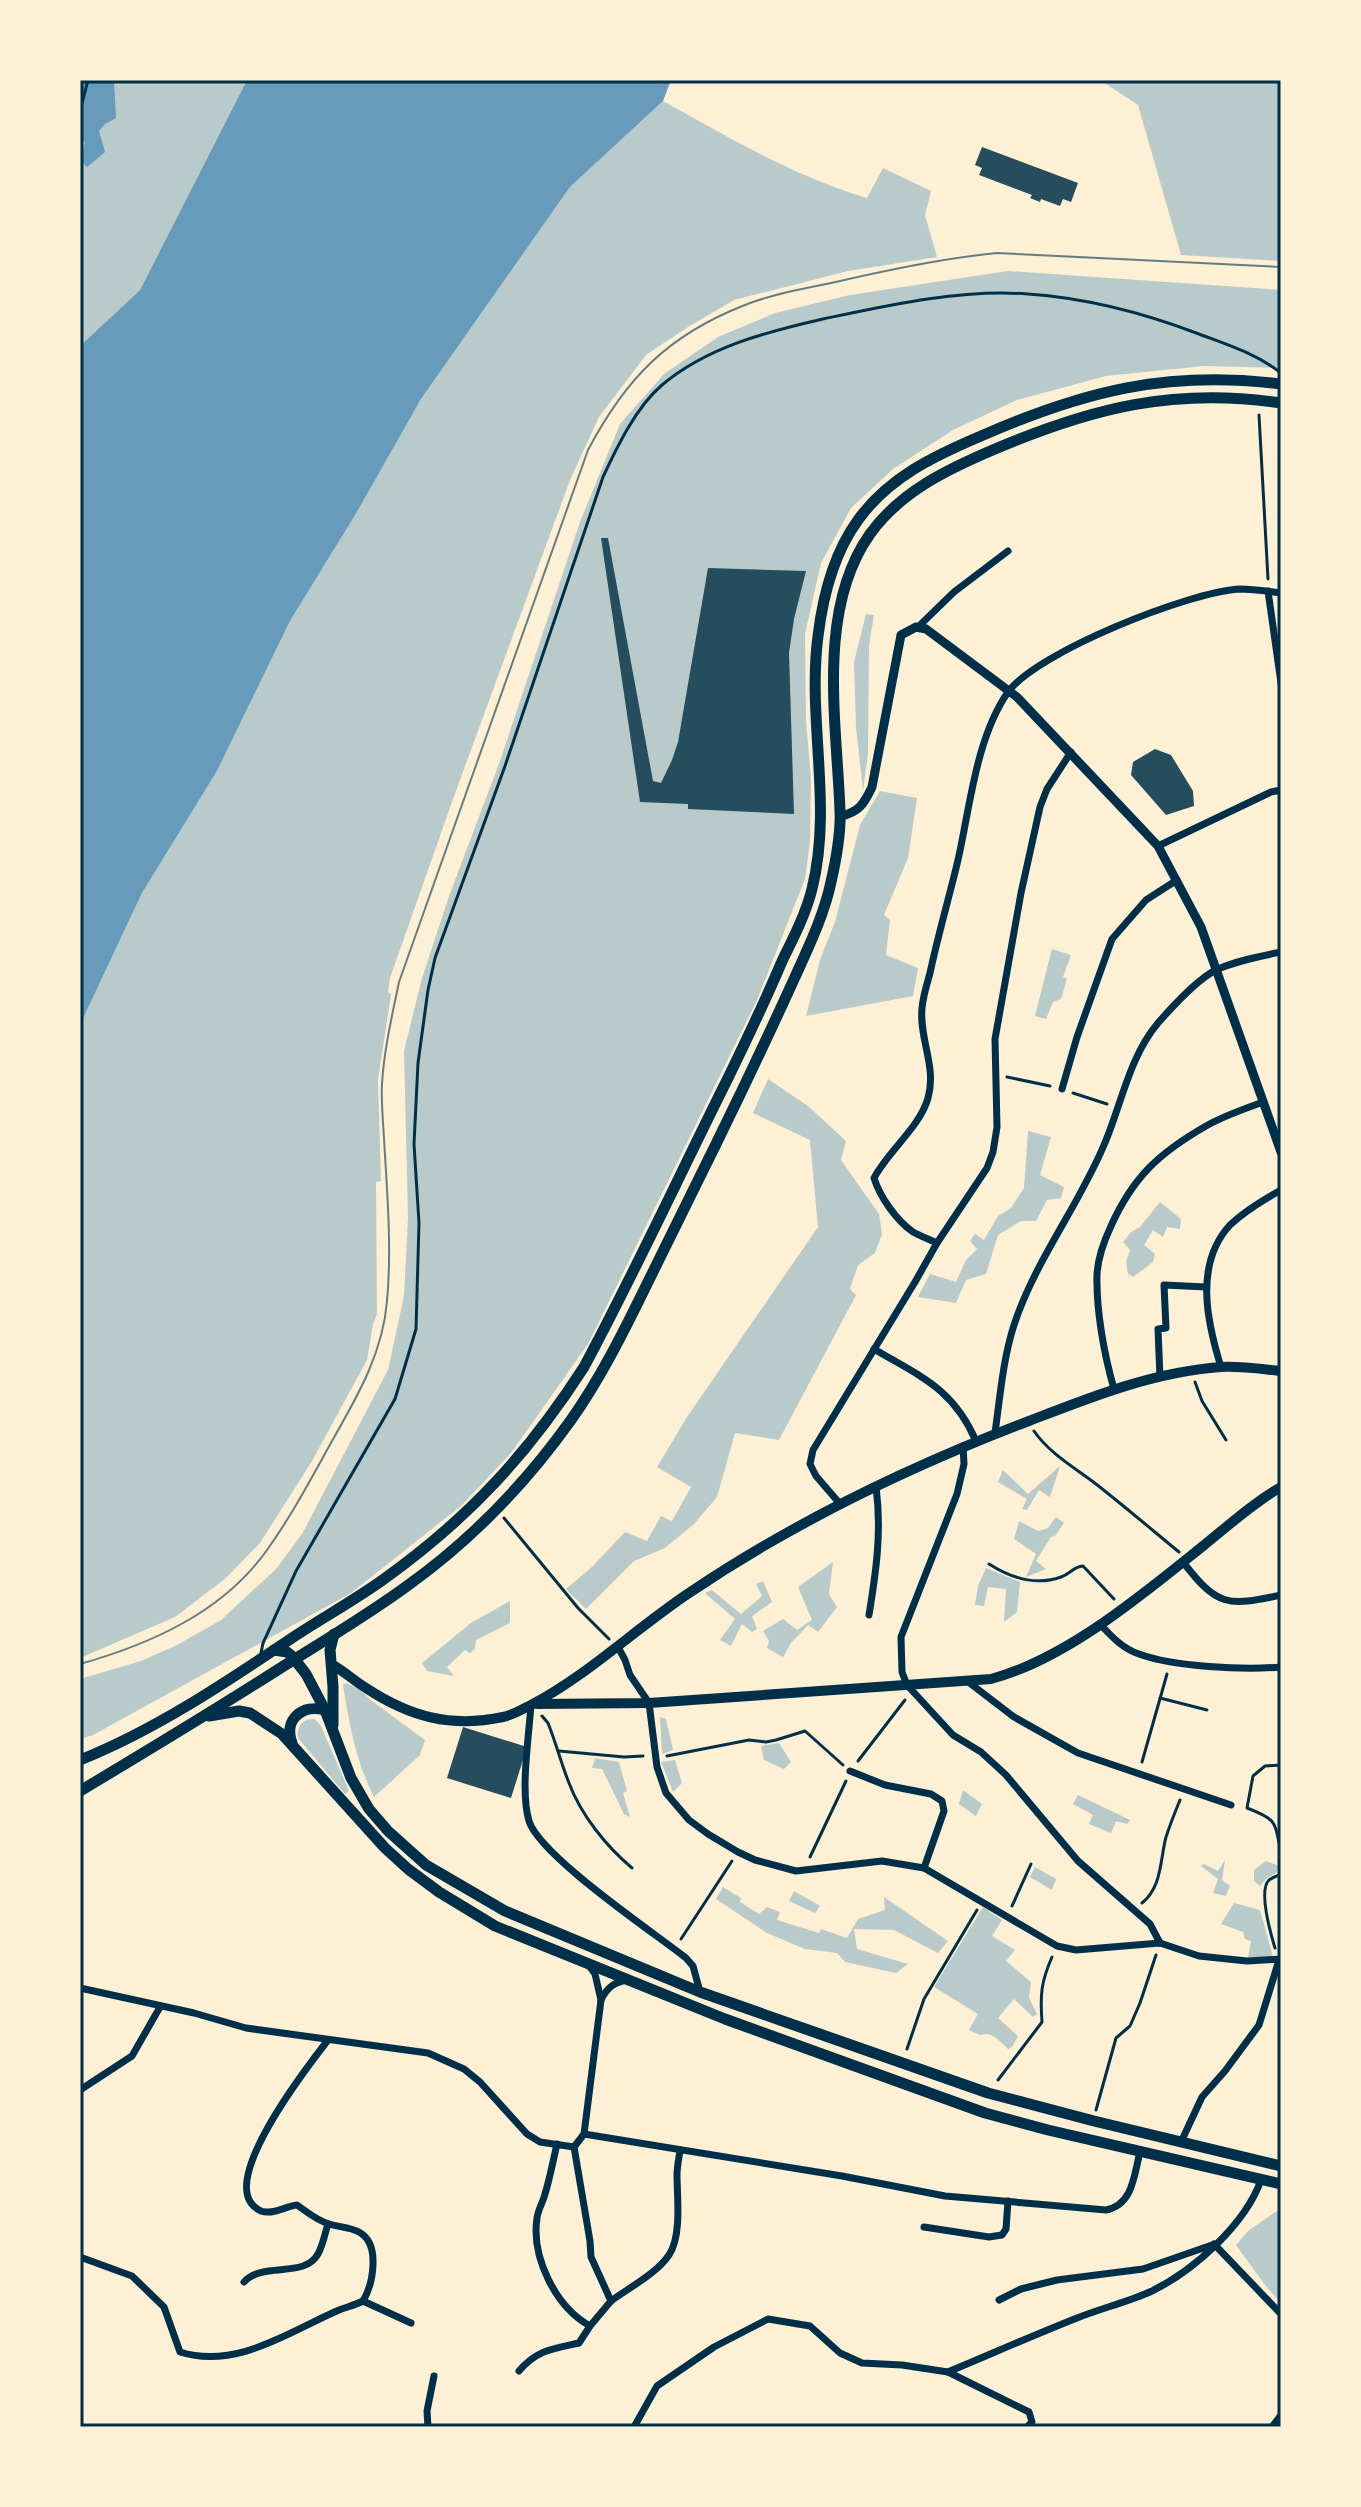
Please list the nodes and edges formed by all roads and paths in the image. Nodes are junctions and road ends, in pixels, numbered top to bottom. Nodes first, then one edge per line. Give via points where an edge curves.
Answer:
1 (88, 80) edge
2 (80, 111) edge
3 (1281, 373) edge
4 (1281, 384) edge
5 (1258, 399) junction
6 (1281, 403) edge
7 (1008, 551) dead end
8 (1268, 591) junction
9 (1281, 593) edge
10 (918, 627) junction
11 (1281, 683) edge
12 (1010, 690) junction
13 (1071, 752) junction
14 (1281, 790) edge
15 (841, 816) junction
16 (1158, 846) junction
17 (1177, 880) junction
18 (1281, 952) edge
19 (1216, 970) junction
20 (1062, 1089) dead end
21 (1263, 1102) junction
22 (1278, 1136) edge
23 (1281, 1152) edge
24 (1281, 1190) edge
25 (937, 1243) junction
26 (1206, 1287) junction
27 (874, 1349) junction
28 (1221, 1367) junction
29 (1190, 1371) junction
30 (1281, 1371) edge
31 (1160, 1377) junction
32 (1114, 1389) junction
33 (1028, 1421) junction
34 (995, 1433) junction
35 (1226, 1440) dead end
36 (976, 1441) junction
37 (963, 1446) junction
38 (876, 1487) junction
39 (1281, 1487) edge
40 (841, 1505) junction
41 (497, 1509) junction
42 (1185, 1561) junction
43 (989, 1564) dead end
44 (1281, 1595) edge
45 (1122, 1608) junction
46 (869, 1615) dead end
47 (1100, 1624) junction
48 (334, 1634) junction
49 (618, 1647) junction
50 (274, 1650) junction
51 (260, 1659) junction
52 (296, 1659) junction
53 (1171, 1661) junction
54 (331, 1664) junction
55 (1281, 1667) edge
56 (966, 1680) junction
57 (907, 1685) junction
58 (1160, 1698) junction
59 (649, 1703) junction
60 (531, 1704) junction
61 (325, 1710) junction
62 (1207, 1710) dead end
63 (201, 1718) junction
64 (332, 1730) junction
65 (292, 1743) junction
66 (559, 1751) junction
67 (655, 1757) junction
68 (80, 1760) edge
69 (1281, 1765) edge
70 (850, 1771) joint
71 (1139, 1774) junction
72 (1184, 1789) junction
73 (80, 1791) edge
74 (1231, 1805) dead end
75 (738, 1852) junction
76 (1281, 1852) edge
77 (1031, 1864) dead end
78 (632, 1868) dead end
79 (924, 1868) junction
80 (1281, 1874) edge
81 (983, 1902) junction
82 (1134, 1909) junction
83 (1007, 1917) junction
84 (1160, 1943) junction
85 (1057, 1946) junction
86 (675, 1949) junction
87 (1280, 1960) edge
88 (588, 1964) junction
89 (629, 1980) junction
90 (80, 1988) edge
91 (700, 1992) junction
92 (601, 2000) junction
93 (160, 2007) junction
94 (328, 2040) junction
95 (902, 2064) junction
96 (80, 2090) edge
97 (988, 2093) junction
98 (1094, 2121) junction
99 (584, 2134) junction
100 (1181, 2142) junction
101 (557, 2144) junction
102 (574, 2147) junction
103 (680, 2150) junction
104 (1140, 2152) junction
105 (1263, 2162) junction
106 (1281, 2166) edge
107 (1261, 2180) junction
108 (1281, 2184) edge
109 (1008, 2201) junction
110 (328, 2224) junction
111 (924, 2227) dead end
112 (1214, 2244) junction
113 (80, 2257) edge
114 (244, 2282) dead end
115 (999, 2300) dead end
116 (363, 2301) junction
117 (611, 2301) junction
118 (1281, 2314) edge
119 (411, 2323) dead end
120 (590, 2326) junction
121 (519, 2371) dead end
122 (948, 2372) junction
123 (434, 2376) dead end
124 (1281, 2415) edge
125 (428, 2427) edge
126 (634, 2427) edge
127 (1027, 2427) edge
128 (1272, 2427) edge

1 - 2 path
3 - 51 lane via 1251,354 1149,315 1066,298 988,294 892,305 776,331 730,345 660,387 622,438 603,477 435,958 418,1063 416,1329 395,1399 296,1571
4 - 50 main road via 1226,379 1164,382 1063,403 909,470 858,520 833,569 818,636 821,817 812,890 763,1005 612,1313 553,1414 471,1509 381,1581
5 - 6 main road
5 - 8 path
5 - 15 main road via 1152,401 1096,411 957,465 924,483 891,511 857,556 836,635
7 - 10 street
8 - 9 street
8 - 11 street
8 - 12 street via 1237,589 1128,621 1053,659
10 - 12 street
10 - 15 street via 908,629 898,642 872,787 864,805
12 - 13 street
12 - 25 street via 984,746 922,1009 931,1085 927,1103 874,1178 898,1218
13 - 16 street
13 - 25 street via 1040,807 1021,893 995,1039 993,1152
14 - 16 street
15 - 41 main road via 817,929 656,1266 579,1409
16 - 17 street
17 - 19 street
17 - 20 street via 1146,900 1112,939
18 - 19 street
19 - 21 street
19 - 34 street via 1157,1025 1140,1050 1084,1190 1054,1239 1013,1327
21 - 22 street
21 - 32 street via 1208,1124 1173,1146 1135,1180 1119,1208 1097,1273 1103,1349
22 - 23 street
24 - 26 street via 1256,1204 1224,1234 1210,1262
25 - 27 street
26 - 28 street
26 - 31 street via 1164,1285 1166,1328 1158,1329
27 - 36 street via 951,1398
27 - 40 street via 813,1450 810,1464
28 - 29 main road
28 - 30 main road
29 - 31 main road
29 - 35 path
31 - 32 main road
32 - 33 main road
33 - 34 main road
33 - 42 path via 1039,1439
34 - 36 main road
36 - 37 main road
37 - 38 main road
37 - 57 street via 957,1494 901,1637
38 - 40 main road
38 - 46 street via 878,1561
39 - 42 main road
40 - 49 main road via 686,1594
41 - 48 main road via 408,1586
41 - 49 path via 578,1608
42 - 44 street via 1204,1590 1220,1600 1250,1602
42 - 45 main road
43 - 45 path via 1026,1582 1063,1577 1083,1566
45 - 47 main road
47 - 53 street via 1118,1643 1139,1654
47 - 56 main road via 1019,1672
48 - 52 main road
48 - 54 main road
49 - 59 street
49 - 60 main road
50 - 51 main road
50 - 52 main road
51 - 68 main road via 145,1729
52 - 61 main road
52 - 63 main road
53 - 55 street
53 - 58 path
54 - 60 main road via 415,1715 443,1721 505,1717
54 - 64 main road
56 - 57 main road
56 - 71 street via 1014,1717 1078,1753
57 - 59 main road
57 - 82 street via 953,1735 1006,1775 1078,1861
58 - 62 path
58 - 71 path
59 - 60 main road
59 - 67 street
60 - 66 path via 548,1723
60 - 86 street via 525,1795 535,1834
61 - 64 main road
61 - 65 main road via 309,1708 296,1714 289,1730
63 - 65 main road via 250,1713
63 - 73 main road
64 - 91 main road via 369,1809 426,1865 505,1911
65 - 88 main road via 385,1848 423,1881 495,1926
66 - 67 path
66 - 78 path via 578,1803 609,1847
67 - 70 path via 749,1740 766,1742 805,1731
67 - 75 street via 676,1807
69 - 76 path via 1265,1766 1253,1776 1247,1808 1274,1822
70 - 79 street via 942,1801 944,1811
71 - 72 street
72 - 74 street
72 - 82 path via 1153,1892
75 - 79 street via 796,1871 882,1861
75 - 86 path
77 - 83 path
79 - 81 street
80 - 87 path via 1268,1880 1264,1889
81 - 83 street
81 - 95 path via 924,1999
82 - 84 street
83 - 85 street
84 - 85 street via 1076,1950
84 - 87 street via 1199,1956
84 - 98 path via 1130,2026 1116,2038
85 - 97 path via 1043,1977 1042,2022
86 - 91 street via 693,1966
87 - 100 street via 1259,2025 1202,2097
88 - 89 main road
88 - 92 street
89 - 92 street via 616,1982
89 - 104 main road via 985,2113
90 - 93 street
91 - 95 main road
92 - 99 street
93 - 94 street via 246,2028
93 - 96 street via 132,2056
94 - 101 street via 428,2053 464,2069 527,2134
94 - 110 street via 284,2098 250,2165 246,2185 247,2195 265,2213 297,2205
95 - 97 main road
97 - 98 main road
98 - 100 main road
99 - 102 street
99 - 103 street
100 - 105 main road
101 - 102 street
101 - 120 street via 537,2217 537,2238 552,2289
102 - 117 street via 591,2257
103 - 109 street via 945,2196
103 - 117 street via 669,2255
104 - 107 main road
104 - 109 street via 1131,2186 1118,2208
105 - 106 main road
105 - 107 main road
107 - 108 main road
107 - 112 street via 1250,2204
109 - 111 street via 1002,2235
110 - 114 street via 313,2260 293,2269 256,2272
110 - 116 street via 359,2232 368,2240 373,2273
112 - 115 street via 1143,2269 1057,2280
112 - 118 street
112 - 122 street via 1182,2274 1150,2292
113 - 116 street via 132,2276 164,2307 180,2352 192,2356 251,2350
116 - 119 street
117 - 120 street
120 - 121 street via 579,2343 540,2352
122 - 126 street via 862,2363 840,2353 810,2326 768,2319 657,2386
122 - 127 street via 1029,2412 1032,2422
123 - 125 street
124 - 128 street

